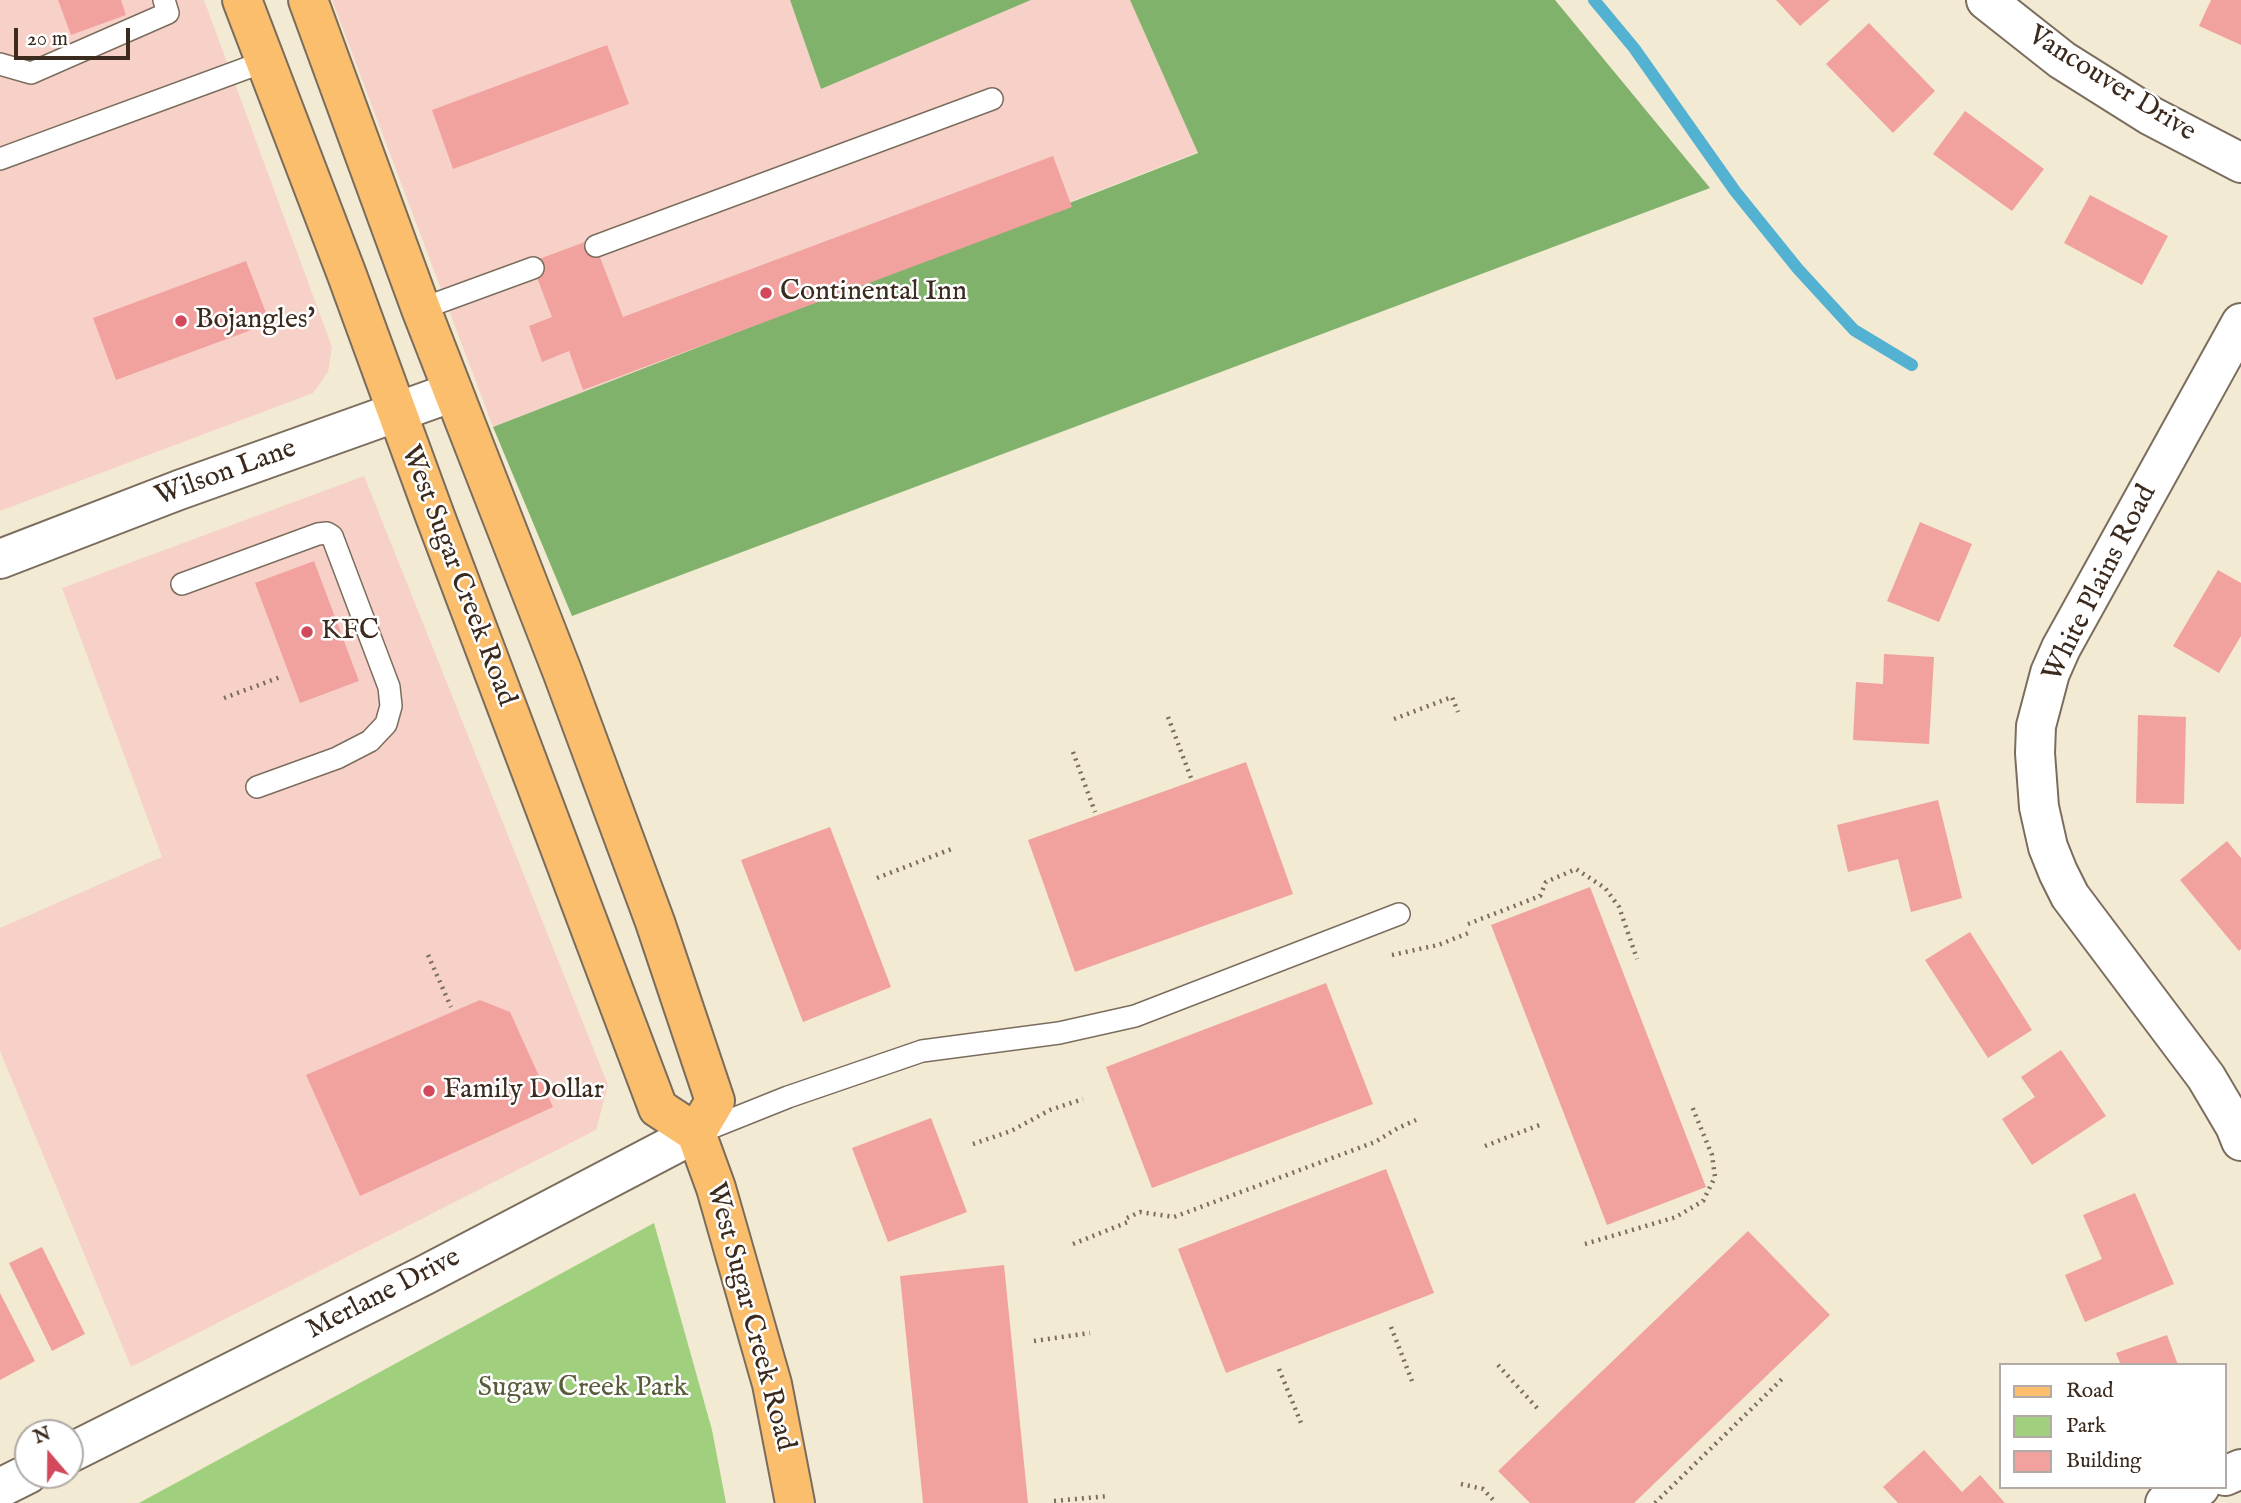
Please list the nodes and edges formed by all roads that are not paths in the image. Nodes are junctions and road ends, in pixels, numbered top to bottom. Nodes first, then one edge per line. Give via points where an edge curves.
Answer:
1 (164, 0) edge
2 (242, 0) edge
3 (308, 0) edge
4 (1986, 0) edge
5 (266, 61) junction
6 (0, 64) edge
7 (992, 99) dead end
8 (0, 159) edge
9 (2241, 163) edge
10 (596, 246) dead end
11 (533, 268) dead end
12 (421, 309) junction
13 (2241, 323) edge
14 (453, 392) junction
15 (396, 412) junction
16 (0, 559) edge
17 (182, 584) dead end
18 (257, 787) dead end
19 (1399, 914) dead end
20 (696, 1133) junction
21 (2241, 1141) edge
22 (84, 1446) edge
23 (2196, 1489) edge
24 (795, 1503) edge
25 (2165, 1503) edge

1 - 6 lane via 168,13 31,73
2 - 5 main road, West Sugar Creek Road
3 - 12 main road
4 - 9 street, Vancouver Drive via 2062,60 2151,116
5 - 8 lane
5 - 15 main road, West Sugar Creek Road
7 - 10 lane
11 - 12 lane
12 - 14 main road
13 - 21 street, White Plains Road via 2061,648 2036,726 2035,753 2039,807 2048,846 2070,896 2206,1077
14 - 15 street, Wilson Lane
14 - 20 main road via 655,922 715,1101
15 - 16 street, Wilson Lane
15 - 20 main road, West Sugar Creek Road via 658,1108
17 - 18 lane via 327,533 332,536 389,687 391,706 386,724 370,741
19 - 20 lane via 1135,1016 1059,1033 922,1051
20 - 22 street, Merlane Drive
20 - 24 main road, West Sugar Creek Road via 772,1384
23 - 25 street

